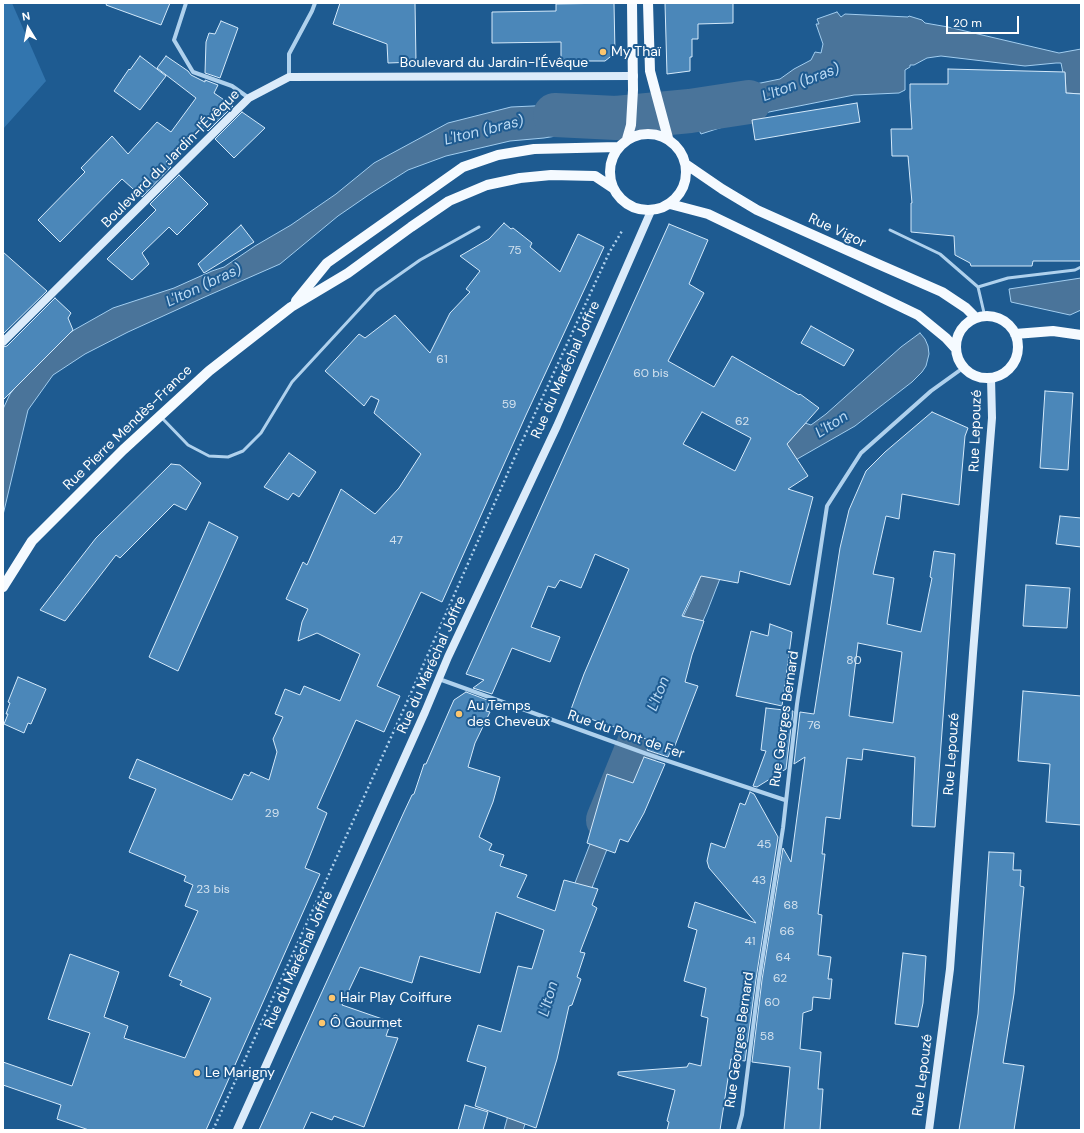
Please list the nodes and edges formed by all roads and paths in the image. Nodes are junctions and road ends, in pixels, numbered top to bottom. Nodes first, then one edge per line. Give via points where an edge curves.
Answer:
1 (186, 3) edge
2 (315, 3) edge
3 (632, 3) edge
4 (648, 3) edge
5 (634, 76) junction
6 (289, 77) junction
7 (249, 98) junction
8 (668, 138) junction
9 (627, 139) junction
10 (618, 147) junction
11 (687, 165) junction
12 (613, 188) junction
13 (670, 204) junction
14 (636, 208) junction
15 (651, 211) junction
16 (479, 227) dead end
17 (890, 230) dead end
18 (1081, 268) edge
19 (978, 287) junction
20 (291, 307) junction
21 (981, 317) junction
22 (1015, 334) junction
23 (1081, 334) edge
24 (3, 342) edge
25 (956, 349) junction
26 (963, 368) junction
27 (991, 378) junction
28 (160, 416) junction
29 (3, 587) edge
30 (439, 679) junction
31 (785, 800) junction
32 (214, 1130) edge
33 (237, 1130) edge
34 (738, 1130) edge
35 (929, 1130) edge

1 - 7 street via 174,40 193,72 232,86
2 - 6 street via 289,54
3 - 5 main road
4 - 8 main road via 650,71
5 - 6 main road, Boulevard du Jardin-l'Évêque
5 - 9 main road
6 - 7 main road, Boulevard du Jardin-l'Évêque
7 - 24 main road, Boulevard du Jardin-l'Évêque
8 - 9 main road via 640,134
8 - 11 main road via 680,150
9 - 10 main road
10 - 12 main road via 612,156 610,167
10 - 20 main road, Rue Pierre Mendès-France via 534,149 498,155 463,167 327,263
11 - 13 main road via 684,187
11 - 21 main road, Rue Vigor via 722,190 758,210 942,292
12 - 14 main road via 623,201
12 - 20 main road, Rue Pierre Mendès-France via 595,176 551,175 487,185 449,201 348,273
13 - 15 main road
13 - 25 main road via 708,214 922,317
14 - 15 main road
14 - 32 path via 609,253 524,438
15 - 30 main road, Rue du Maréchal Joffre via 557,426
16 - 28 lane via 420,260 376,291 292,382 261,433 243,451 228,457 209,456 188,445
17 - 19 lane via 940,254
18 - 19 lane via 1008,278
19 - 21 lane
20 - 28 main road, Rue Pierre Mendès-France via 209,371
21 - 22 main road via 1003,321
21 - 25 main road via 968,322 961,330
22 - 23 main road
22 - 27 main road via 1018,344 1014,363 1008,370
25 - 26 main road
26 - 27 main road via 980,378
26 - 31 street, Rue Georges Bernard via 931,391 861,453 826,506
27 - 35 main road, Rue Lepouzé via 992,418 950,969
28 - 29 main road, Rue Pierre Mendès-France via 32,541
30 - 31 street, Rue du Pont de Fer via 624,746
30 - 33 main road, Rue du Maréchal Joffre
31 - 34 street, Rue Georges Bernard

